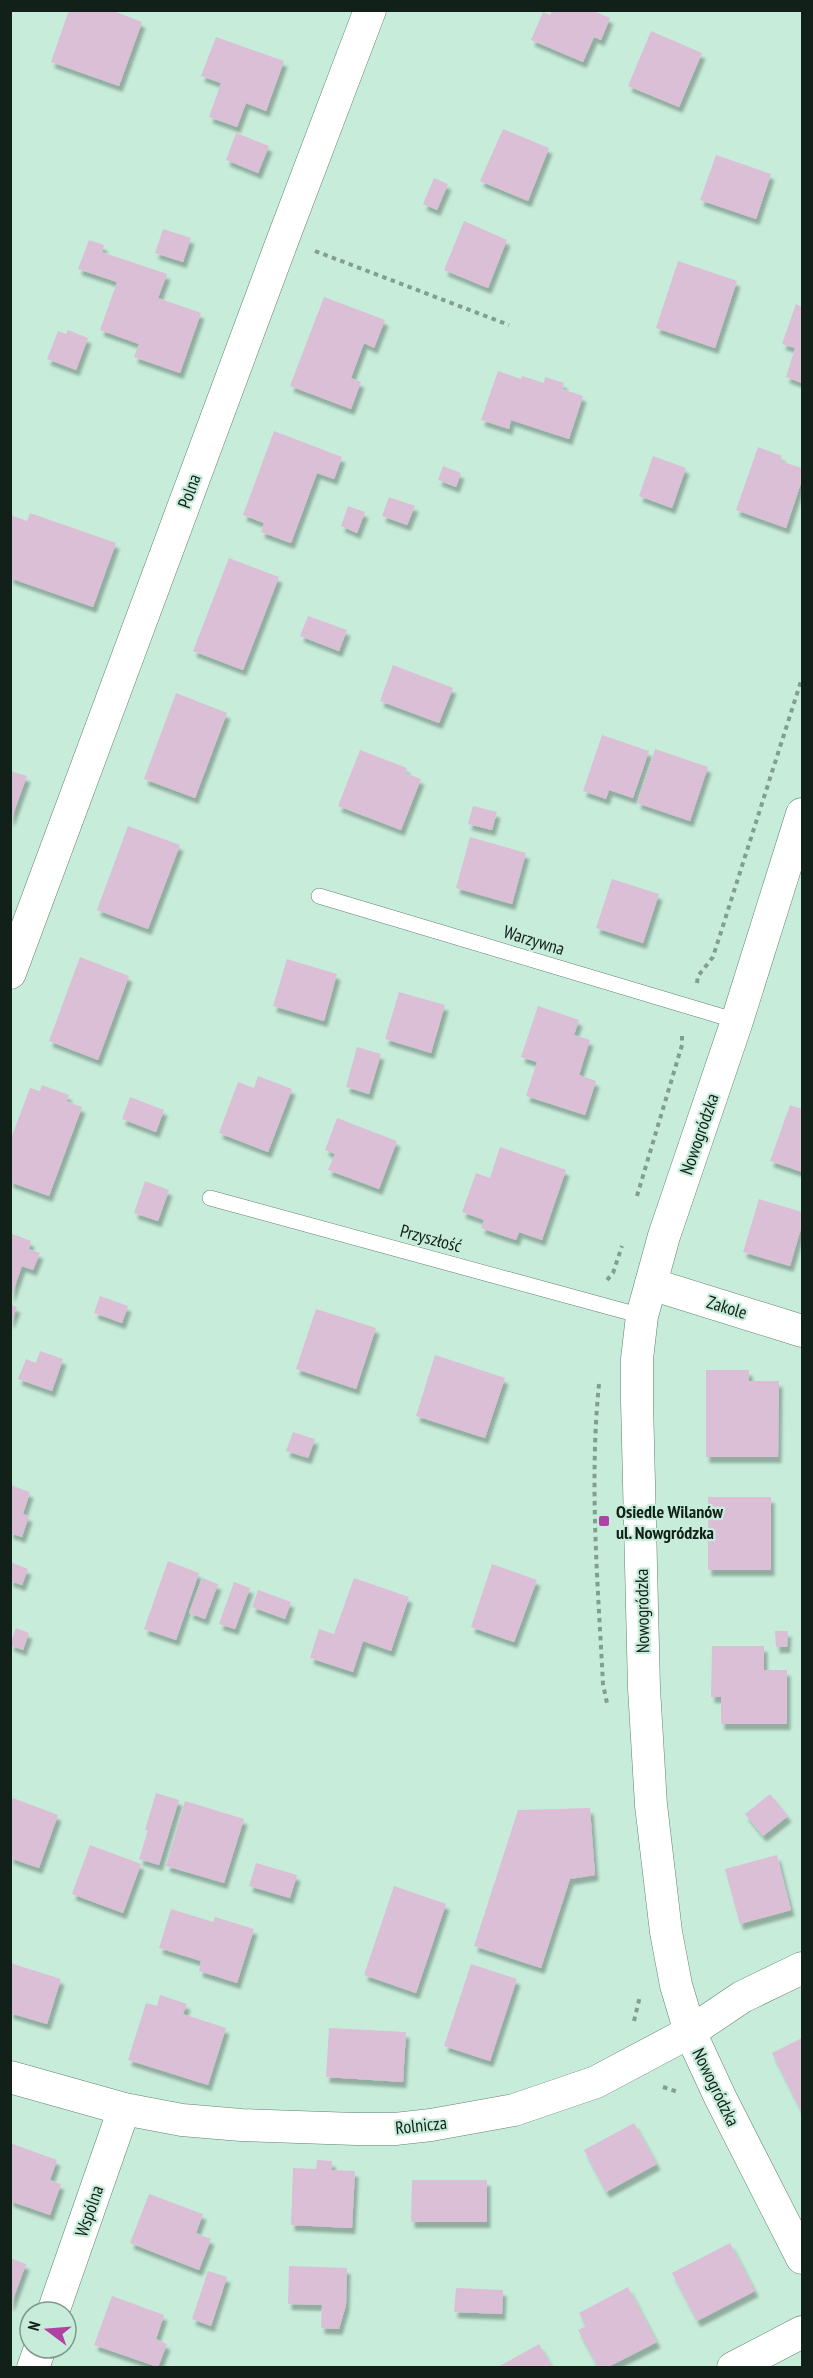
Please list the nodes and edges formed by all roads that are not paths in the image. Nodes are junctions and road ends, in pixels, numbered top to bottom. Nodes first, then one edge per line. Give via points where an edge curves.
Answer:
1 (370, 10) edge
2 (802, 814) edge
3 (319, 896) dead end
4 (10, 973) edge
5 (737, 1021) junction
6 (210, 1198) dead end
7 (651, 1284) junction
8 (642, 1316) junction
9 (802, 1331) edge
10 (802, 1968) edge
11 (690, 2032) junction
12 (10, 2077) edge
13 (124, 2109) junction
14 (802, 2258) edge
15 (57, 2300) edge
16 (802, 2332) edge
17 (733, 2367) edge

1 - 4 street, Polna
2 - 5 street, Nowogródzka
3 - 5 lane, Warzywna
5 - 7 street, Nowogródzka
6 - 8 lane, Przyszłość
7 - 8 street, Nowogródzka
7 - 9 street, Zakole
8 - 11 street, Nowogródzka via 637,1401 651,1805 666,1932
10 - 11 street, Rolnicza via 742,1997
11 - 13 street, Rolnicza via 596,2082 541,2103 431,2125 395,2129 241,2125 182,2120
11 - 14 street, Nowogródzka
12 - 13 street, Rolnicza
13 - 15 street, Wspólna
16 - 17 street

